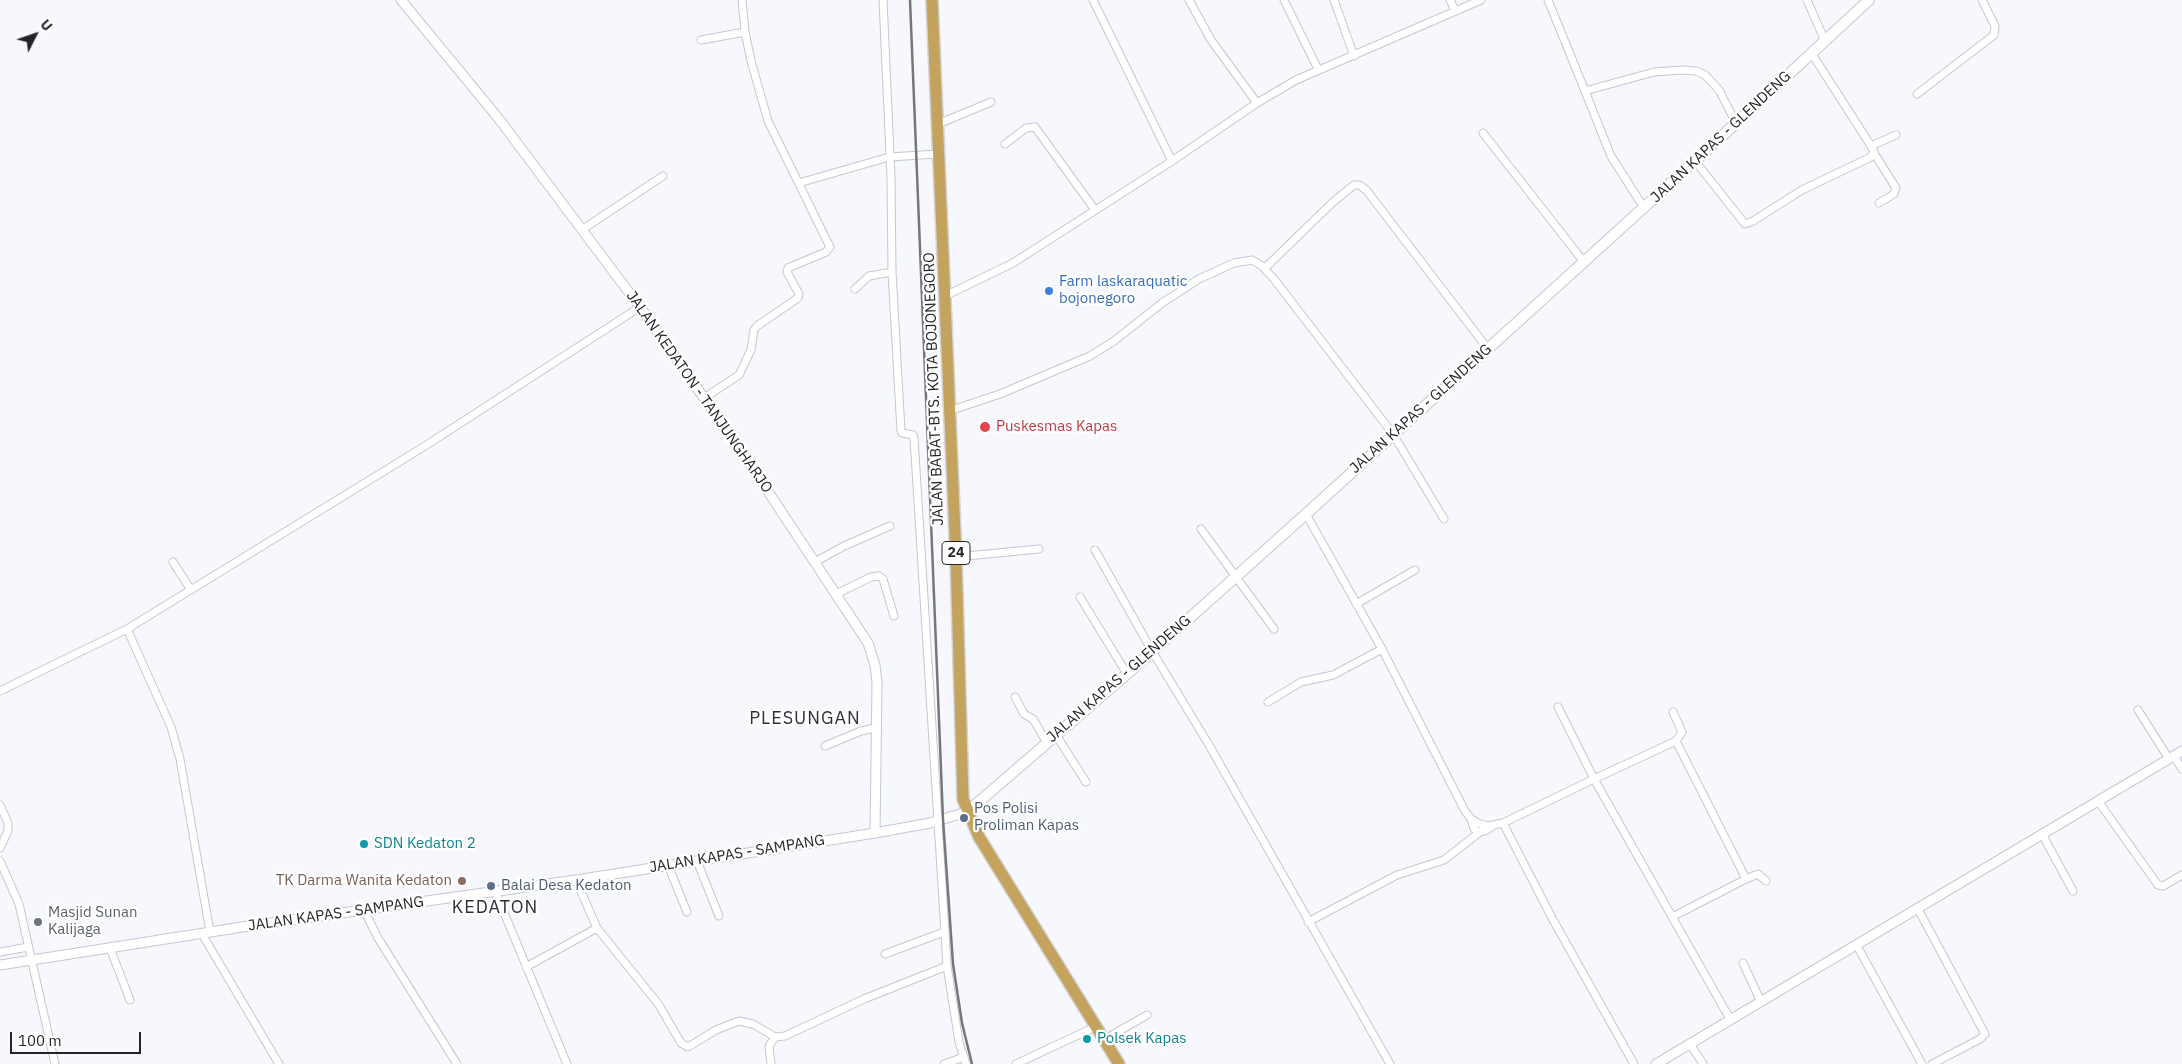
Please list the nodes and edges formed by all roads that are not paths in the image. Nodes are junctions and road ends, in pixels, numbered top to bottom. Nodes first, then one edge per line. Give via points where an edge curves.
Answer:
1 (401, 0) edge
2 (742, 0) edge
3 (883, 0) edge
4 (932, 0) edge
5 (1093, 0) edge
6 (1189, 0) edge
7 (1284, 0) edge
8 (1334, 0) edge
9 (1450, 0) edge
10 (1480, 0) edge
11 (1548, 0) edge
12 (1807, 0) edge
13 (1869, 0) edge
14 (1982, 0) edge
15 (1456, 10) junction
16 (745, 32) junction
17 (701, 40) dead end
18 (1825, 41) junction
19 (1812, 54) junction
20 (1354, 56) junction
21 (1318, 69) junction
22 (1585, 91) junction
23 (1917, 94) dead end
24 (990, 102) dead end
25 (1257, 102) junction
26 (1736, 123) junction
27 (938, 124) junction
28 (1483, 133) dead end
29 (1896, 135) dead end
30 (1005, 144) dead end
31 (1872, 150) junction
32 (938, 154) junction
33 (889, 157) junction
34 (1172, 161) junction
35 (1695, 161) junction
36 (663, 176) dead end
37 (799, 184) junction
38 (1878, 203) dead end
39 (1644, 208) junction
40 (1095, 210) junction
41 (583, 229) junction
42 (1584, 262) junction
43 (1265, 268) junction
44 (892, 272) junction
45 (855, 289) dead end
46 (945, 296) junction
47 (640, 307) junction
48 (1488, 348) junction
49 (704, 398) junction
50 (950, 411) junction
51 (1393, 434) junction
52 (1306, 514) junction
53 (1444, 519) dead end
54 (890, 526) dead end
55 (1201, 529) dead end
56 (1039, 549) dead end
57 (1095, 550) dead end
58 (956, 557) junction
59 (173, 562) dead end
60 (815, 562) junction
61 (1414, 570) dead end
62 (1235, 576) junction
63 (190, 590) junction
64 (836, 594) junction
65 (1080, 597) dead end
66 (1356, 604) junction
67 (894, 616) dead end
68 (127, 628) junction
69 (1274, 629) dead end
70 (1382, 649) junction
71 (1152, 651) junction
72 (1127, 674) junction
73 (0, 691) edge
74 (1015, 697) dead end
75 (1268, 702) dead end
76 (1558, 707) dead end
77 (2138, 710) dead end
78 (1673, 712) dead end
79 (875, 728) junction
80 (1056, 735) junction
81 (1676, 741) junction
82 (1047, 743) junction
83 (825, 746) dead end
84 (2175, 756) edge
85 (2182, 769) edge
86 (1594, 779) junction
87 (1086, 782) dead end
88 (2098, 801) junction
89 (0, 805) edge
90 (967, 812) junction
91 (1471, 819) junction
92 (937, 821) junction
93 (1503, 823) junction
94 (1495, 825) junction
95 (1480, 832) junction
96 (875, 833) junction
97 (2042, 834) junction
98 (0, 848) edge
99 (0, 861) edge
100 (696, 861) junction
101 (668, 865) junction
102 (2182, 875) edge
103 (1746, 879) junction
104 (576, 880) junction
105 (1766, 882) dead end
106 (494, 891) junction
107 (2073, 891) dead end
108 (1918, 909) junction
109 (364, 910) junction
110 (687, 912) dead end
111 (719, 916) dead end
112 (1672, 918) junction
113 (1308, 922) junction
114 (597, 928) junction
115 (944, 932) junction
116 (206, 933) junction
117 (1856, 944) junction
118 (28, 947) junction
119 (110, 948) junction
120 (0, 952) edge
121 (885, 954) dead end
122 (31, 960) junction
123 (1743, 963) dead end
124 (0, 966) edge
125 (947, 966) junction
126 (526, 967) junction
127 (130, 1000) dead end
128 (1761, 1002) junction
129 (1147, 1015) dead end
130 (1730, 1019) junction
131 (1097, 1026) junction
132 (776, 1037) junction
133 (1105, 1039) junction
134 (1690, 1044) junction
135 (965, 1061) edge
136 (54, 1064) edge
137 (279, 1064) edge
138 (457, 1064) edge
139 (567, 1064) edge
140 (771, 1064) edge
141 (944, 1064) edge
142 (1016, 1064) edge
143 (1120, 1064) edge
144 (1390, 1064) edge
145 (1634, 1064) edge
146 (1656, 1064) edge
147 (1703, 1064) edge
148 (1922, 1064) edge
149 (1932, 1064) edge

1 - 41 street, JALAN KEDATON - TANJUNGHARJO via 499,119
2 - 16 street
3 - 33 street
4 - 27 highway, JALAN BABAT-BTS. KOTA BOJONEGORO / 24
5 - 34 street
6 - 25 street via 1211,40
7 - 21 street
8 - 20 street
9 - 15 street
10 - 15 street
11 - 22 street
12 - 18 street
13 - 18 main road, JALAN KAPAS - GLENDENG
14 - 23 street via 1995,26 1994,35
15 - 20 street
16 - 17 street
16 - 37 street via 768,121
18 - 19 main road, JALAN KAPAS - GLENDENG
19 - 26 main road, JALAN KAPAS - GLENDENG
19 - 31 street
20 - 21 street
21 - 25 street
22 - 26 street via 1654,72 1696,71 1705,75 1719,90
22 - 39 street via 1611,156
24 - 27 street
25 - 34 street
26 - 35 main road, JALAN KAPAS - GLENDENG
27 - 32 highway, JALAN BABAT-BTS. KOTA BOJONEGORO / 24
28 - 42 street
29 - 31 street
30 - 40 street via 1026,128 1035,127
31 - 35 street via 1864,162 1802,190 1745,224
31 - 38 street via 1896,188 1894,194
32 - 33 street
32 - 46 highway, JALAN BABAT-BTS. KOTA BOJONEGORO / 24
33 - 37 street
33 - 44 street
34 - 40 street
35 - 39 main road, JALAN KAPAS - GLENDENG
36 - 41 street
37 - 49 street via 830,248 788,268 787,272 799,292 798,298 757,326 751,350 739,374
39 - 42 main road, JALAN KAPAS - GLENDENG
40 - 46 street via 995,274
41 - 47 street, JALAN KEDATON - TANJUNGHARJO
42 - 48 main road, JALAN KAPAS - GLENDENG
43 - 48 street via 1333,202 1354,185 1360,185
43 - 50 street via 1249,260 1224,267 1162,303 1090,356
43 - 51 street
44 - 45 street via 869,276
44 - 92 street via 900,431 914,438
46 - 50 highway, JALAN BABAT-BTS. KOTA BOJONEGORO / 24
47 - 49 street, JALAN KEDATON - TANJUNGHARJO
47 - 63 street via 425,446
48 - 51 main road, JALAN KAPAS - GLENDENG
49 - 60 street, JALAN KEDATON - TANJUNGHARJO
50 - 58 highway, JALAN BABAT-BTS. KOTA BOJONEGORO / 24
51 - 52 main road, JALAN KAPAS - GLENDENG
51 - 53 street
52 - 62 main road, JALAN KAPAS - GLENDENG
52 - 66 street
54 - 60 street
55 - 62 street
56 - 58 street
57 - 71 street
58 - 90 highway, JALAN BABAT-BTS. KOTA BOJONEGORO / 24 via 962,786
59 - 63 street
60 - 64 street, JALAN KEDATON - TANJUNGHARJO
61 - 66 street
62 - 69 street
62 - 71 main road, JALAN KAPAS - GLENDENG
63 - 68 street
64 - 67 street via 871,576 879,576 883,579
64 - 79 street, JALAN KEDATON - TANJUNGHARJO via 868,643 875,665
65 - 72 street
66 - 70 street
68 - 73 street
68 - 116 street via 171,727 180,759
70 - 75 street via 1333,675 1301,682
70 - 91 street
71 - 72 main road, JALAN KAPAS - GLENDENG
71 - 113 street via 1209,745
72 - 80 main road, JALAN KAPAS - GLENDENG
74 - 82 street
76 - 86 street
77 - 84 street
78 - 81 street via 1682,732
79 - 83 street
79 - 96 street, JALAN KEDATON - TANJUNGHARJO
80 - 82 main road, JALAN KAPAS - GLENDENG
80 - 87 street
81 - 86 street
81 - 103 street
82 - 90 main road, JALAN KAPAS - GLENDENG
84 - 85 street
84 - 88 street
86 - 93 street
86 - 112 street
88 - 97 street
88 - 102 street via 2158,886
89 - 98 street via 8,823
90 - 92 street, JALAN KAPAS - SAMPANG
90 - 131 highway, JALAN BABAT-BTS. KOTA BOJONEGORO / 24 via 979,837
91 - 94 street via 1480,824
91 - 95 street via 1474,829
92 - 96 street, JALAN KAPAS - SAMPANG
92 - 115 street
93 - 94 street
93 - 145 street
94 - 95 street
95 - 113 street via 1444,860 1397,875
96 - 100 street, JALAN KAPAS - SAMPANG
97 - 107 street
97 - 108 street
99 - 118 street via 19,904
100 - 101 street, JALAN KAPAS - SAMPANG
100 - 111 street
101 - 104 street, JALAN KAPAS - SAMPANG
101 - 110 street
103 - 105 street via 1758,874
103 - 112 street
104 - 106 street, JALAN KAPAS - SAMPANG
104 - 114 street
106 - 109 street, JALAN KAPAS - SAMPANG
106 - 126 street
108 - 117 street
108 - 149 street via 1985,1034 1980,1040
109 - 116 street, JALAN KAPAS - SAMPANG
109 - 138 street
112 - 130 street
113 - 144 street
114 - 126 street
114 - 132 street via 659,1006 683,1046 696,1044 716,1030 739,1021 753,1024
115 - 121 street
115 - 125 street
116 - 119 street, JALAN KAPAS - SAMPANG
116 - 137 street
117 - 128 street
117 - 148 street
118 - 120 street
118 - 122 street
119 - 122 street, JALAN KAPAS - SAMPANG
119 - 127 street
122 - 124 street, JALAN KAPAS - SAMPANG
122 - 136 street
123 - 128 street
125 - 132 street via 864,999 790,1034
125 - 135 street
126 - 139 street
128 - 130 street
129 - 133 street
130 - 134 street
131 - 133 highway, JALAN BABAT-BTS. KOTA BOJONEGORO / 24
131 - 142 street
132 - 140 street via 769,1046
133 - 143 highway, JALAN BABAT-BTS. KOTA BOJONEGORO / 24
134 - 146 street
134 - 147 street
135 - 141 street

